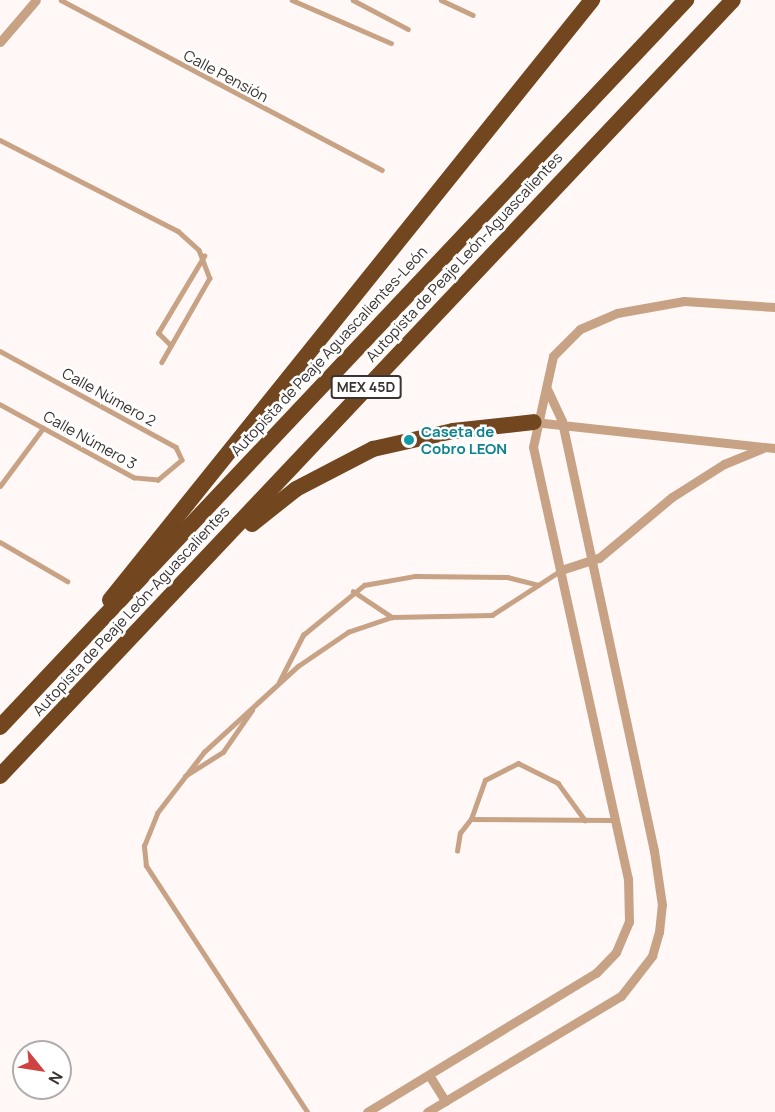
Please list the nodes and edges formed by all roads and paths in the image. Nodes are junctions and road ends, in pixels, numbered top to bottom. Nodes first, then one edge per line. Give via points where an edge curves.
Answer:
1 (36, 0) edge
2 (61, 0) edge
3 (292, 0) edge
4 (353, 0) edge
5 (441, 0) edge
6 (592, 0) edge
7 (686, 0) edge
8 (734, 0) edge
9 (473, 15) dead end
10 (408, 29) dead end
11 (0, 42) edge
12 (390, 44) dead end
13 (0, 140) edge
14 (382, 170) dead end
15 (204, 256) junction
16 (775, 307) edge
17 (171, 346) junction
18 (0, 351) edge
19 (162, 362) dead end
20 (547, 389) junction
21 (0, 405) edge
22 (562, 421) junction
23 (534, 422) junction
24 (43, 428) junction
25 (770, 447) edge
26 (170, 474) joint
27 (0, 486) edge
28 (0, 542) edge
29 (588, 564) junction
30 (561, 570) junction
31 (67, 581) dead end
32 (538, 585) junction
33 (353, 591) junction
34 (392, 616) junction
35 (98, 625) junction
36 (278, 685) junction
37 (254, 707) junction
38 (0, 727) edge
39 (0, 776) edge
40 (183, 777) junction
41 (0, 787) edge
42 (471, 819) junction
43 (585, 820) junction
44 (613, 820) junction
45 (457, 851) dead end
46 (429, 1075) junction
47 (445, 1101) junction
48 (307, 1112) edge
49 (367, 1112) edge
50 (427, 1112) edge

1 - 11 street
2 - 14 lane, Calle Pensión
3 - 12 lane
4 - 10 lane
5 - 9 lane
6 - 35 highway via 184,502 115,592
7 - 35 highway, Autopista de Peaje Aguascalientes-León / MEX 45D
8 - 39 highway, Autopista de Peaje León-Aguascalientes / MEX 45D
13 - 15 lane via 178,231
15 - 17 lane via 210,278
15 - 17 lane via 158,333
16 - 20 street via 684,301 617,313 564,342 547,371
17 - 19 lane
18 - 26 lane, Calle Número 2 via 181,450 182,460
20 - 22 street
20 - 23 street
21 - 24 lane, Calle Número 3
22 - 23 street
22 - 25 street
22 - 29 street
23 - 30 street via 533,447
23 - 41 highway via 453,431 373,449 296,489 261,514
24 - 26 lane, Calle Número 3 via 134,478 150,481
24 - 27 lane
25 - 29 street via 724,464 672,497
28 - 31 lane
29 - 30 street
29 - 47 street via 660,879 659,932 652,956 621,996
30 - 32 lane
30 - 44 street
32 - 33 lane via 507,578 415,576 379,580
32 - 34 lane via 492,615
33 - 34 lane
33 - 36 lane via 298,642
34 - 36 lane via 348,632
35 - 38 highway, Autopista de Peaje Aguascalientes-León / MEX 45D
36 - 37 lane
37 - 40 lane
37 - 40 lane via 223,752
40 - 48 lane via 148,834 146,866
42 - 43 lane
42 - 43 lane via 485,780 518,763 558,783
42 - 45 lane via 460,833
43 - 44 lane
44 - 46 street via 632,902 616,952 596,973
46 - 47 street
46 - 49 street
47 - 50 street

